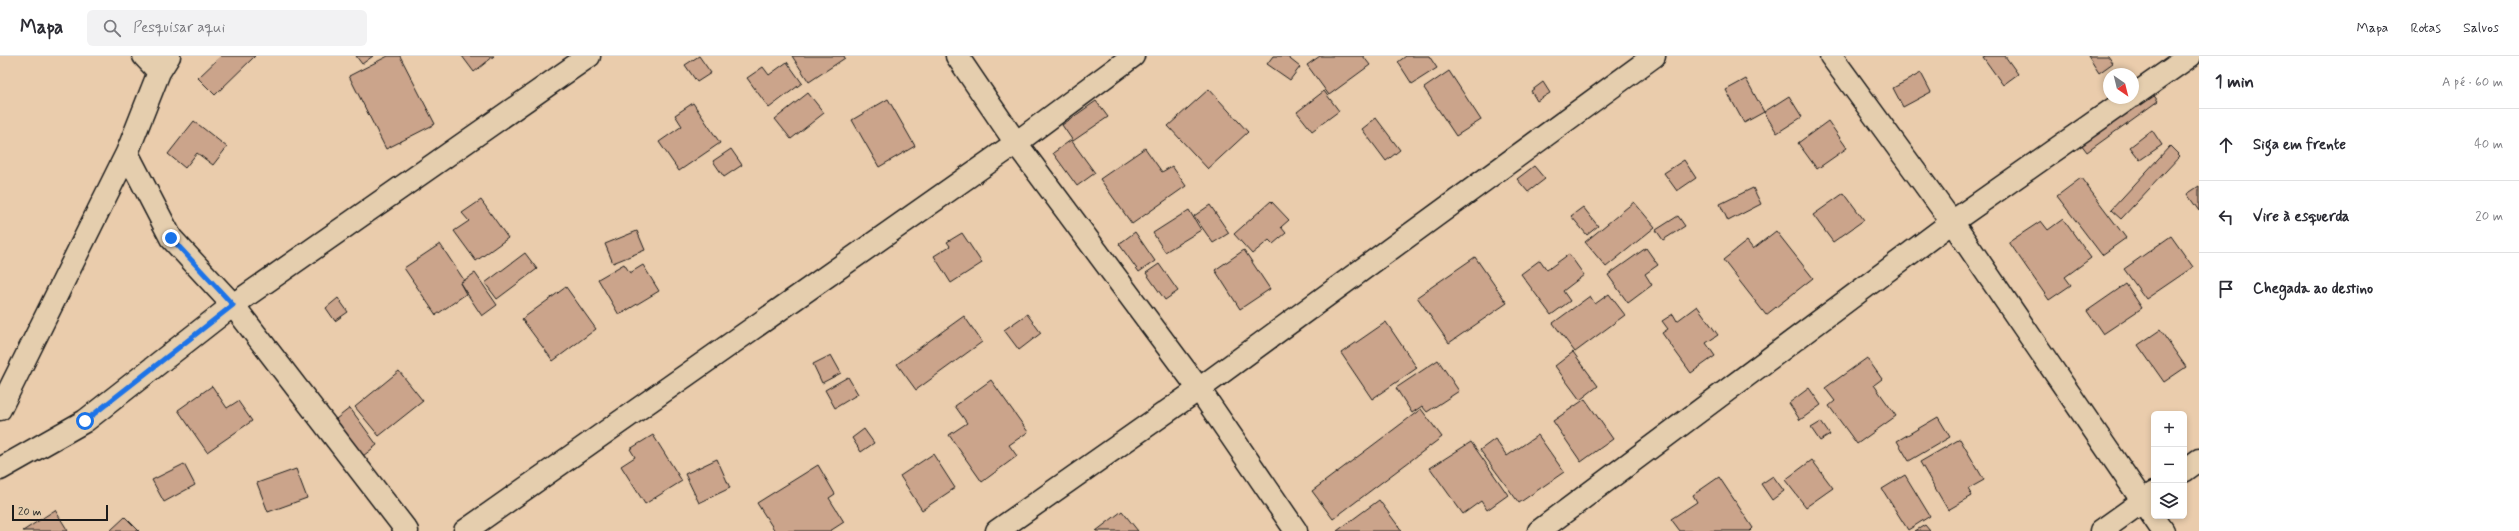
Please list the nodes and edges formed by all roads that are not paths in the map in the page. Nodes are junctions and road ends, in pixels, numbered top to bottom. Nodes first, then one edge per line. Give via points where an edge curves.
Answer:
1 (144, 56) edge
2 (589, 56) edge
3 (957, 56) edge
4 (1133, 56) edge
5 (1654, 56) edge
6 (1831, 56) edge
7 (2190, 56) edge
8 (164, 64) edge
9 (2139, 92) edge
10 (2121, 104) edge
11 (1016, 143) junction
12 (127, 153) junction
13 (1952, 222) junction
14 (233, 305) junction
15 (1199, 389) junction
16 (0, 409) edge
17 (2199, 460) edge
18 (0, 469) edge
19 (2187, 469) edge
20 (2148, 498) edge
21 (408, 531) edge
22 (466, 531) edge
23 (997, 531) edge
24 (1296, 531) edge
25 (1539, 531) edge
26 (2101, 531) edge
27 (2163, 531) edge

1 - 8 street
2 - 14 street
3 - 11 street
4 - 11 street
5 - 15 street
6 - 13 street
7 - 9 street
8 - 12 street
10 - 13 street
11 - 15 street
11 - 22 street
12 - 14 street via 171,238
12 - 16 street
13 - 20 street
13 - 25 street
14 - 18 street via 85,421
14 - 21 street
15 - 23 street
15 - 24 street
17 - 19 street
20 - 26 street
20 - 27 street

